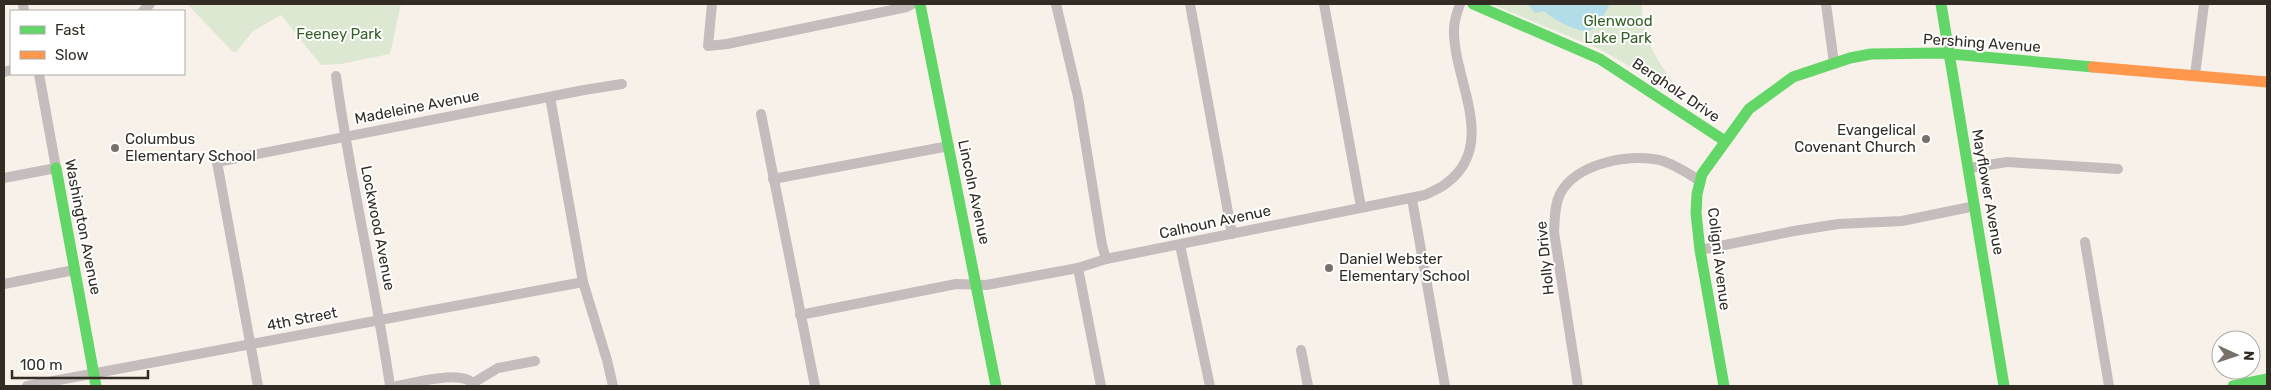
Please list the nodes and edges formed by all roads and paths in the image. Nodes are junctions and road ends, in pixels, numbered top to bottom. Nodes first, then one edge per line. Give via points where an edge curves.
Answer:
1 (712, 4) edge
2 (912, 4) edge
3 (920, 4) edge
4 (1056, 4) edge
5 (1190, 4) edge
6 (1324, 4) edge
7 (1460, 4) edge
8 (1473, 4) edge
9 (1826, 4) edge
10 (1941, 4) edge
11 (2204, 4) edge
12 (1950, 54) junction
13 (1834, 63) junction
14 (39, 75) edge
15 (2195, 75) junction
16 (336, 76) dead end
17 (2267, 82) edge
18 (622, 84) dead end
19 (550, 97) junction
20 (761, 114) dead end
21 (344, 136) junction
22 (1724, 141) junction
23 (949, 146) junction
24 (56, 168) junction
25 (1969, 168) junction
26 (2118, 169) dead end
27 (4, 178) edge
28 (773, 179) junction
29 (1700, 181) junction
30 (1412, 199) junction
31 (1975, 206) junction
32 (1361, 207) junction
33 (1232, 234) junction
34 (2085, 242) dead end
35 (1180, 245) junction
36 (1700, 250) junction
37 (1106, 259) junction
38 (1078, 268) junction
39 (74, 270) junction
40 (583, 282) junction
41 (4, 284) edge
42 (977, 286) junction
43 (800, 316) junction
44 (381, 319) junction
45 (250, 345) junction
46 (1301, 350) dead end
47 (535, 361) dead end
48 (94, 374) junction
49 (2267, 379) edge
50 (474, 384) edge
51 (27, 386) edge
52 (96, 386) edge
53 (258, 386) edge
54 (390, 386) edge
55 (397, 386) edge
56 (613, 386) edge
57 (815, 386) edge
58 (996, 386) edge
59 (1100, 386) edge
60 (1210, 386) edge
61 (1308, 386) edge
62 (1445, 386) edge
63 (1578, 386) edge
64 (1724, 386) edge
65 (2004, 386) edge
66 (2109, 386) edge
67 (2233, 386) edge

1 - 2 street via 708,46
3 - 23 street, Lincoln Avenue
4 - 37 street via 1078,97
5 - 33 street
6 - 32 street
7 - 30 street, Calhoun Avenue via 1454,30 1472,122 1469,150 1462,167 1448,183
8 - 22 street, Bergholz Drive via 1600,59
9 - 13 street
10 - 12 street, Mayflower Avenue
11 - 15 street
12 - 13 street, Pershing Avenue via 1871,54
12 - 15 street, Pershing Avenue
12 - 25 street, Mayflower Avenue
13 - 22 street, Pershing Avenue via 1779,85 1749,109
14 - 24 street, Washington Avenue
15 - 17 street, Pershing Avenue
16 - 21 street, Lockwood Avenue
18 - 19 street, Madeleine Avenue
19 - 21 street, Madeleine Avenue
19 - 40 street
20 - 28 street
21 - 44 street, Lockwood Avenue
21 - 45 street, Madeleine Avenue via 217,162
22 - 29 street, Coligni Avenue
23 - 28 street
23 - 42 street, Lincoln Avenue
24 - 27 street
24 - 39 street, Washington Avenue
25 - 26 street via 2007,162
25 - 31 street, Mayflower Avenue
28 - 43 street
29 - 36 street, Coligni Avenue via 1696,213
29 - 63 street, Holly Drive via 1682,168 1662,161 1606,162 1587,169 1565,186 1559,196 1555,240
30 - 32 street, Calhoun Avenue
30 - 62 street
31 - 36 street via 1902,221 1838,224 1794,231
31 - 65 street, Mayflower Avenue
32 - 33 street, Calhoun Avenue
33 - 35 street, Calhoun Avenue
34 - 66 street
35 - 37 street, Calhoun Avenue
35 - 60 street
36 - 64 street, Coligni Avenue
37 - 38 street, Calhoun Avenue
38 - 42 street, Calhoun Avenue
38 - 59 street
39 - 41 street
39 - 48 street, Washington Avenue
40 - 44 street, 4th Street
40 - 56 street
42 - 43 street, Calhoun Avenue via 956,284
42 - 58 street, Lincoln Avenue
43 - 57 street
44 - 45 street, 4th Street
44 - 54 street, Lockwood Avenue
45 - 48 street, 4th Street
45 - 53 street
46 - 61 street
47 - 50 street via 498,368
48 - 51 street, 4th Street
48 - 52 street, Washington Avenue
49 - 67 street
50 - 55 street via 465,379 439,378

